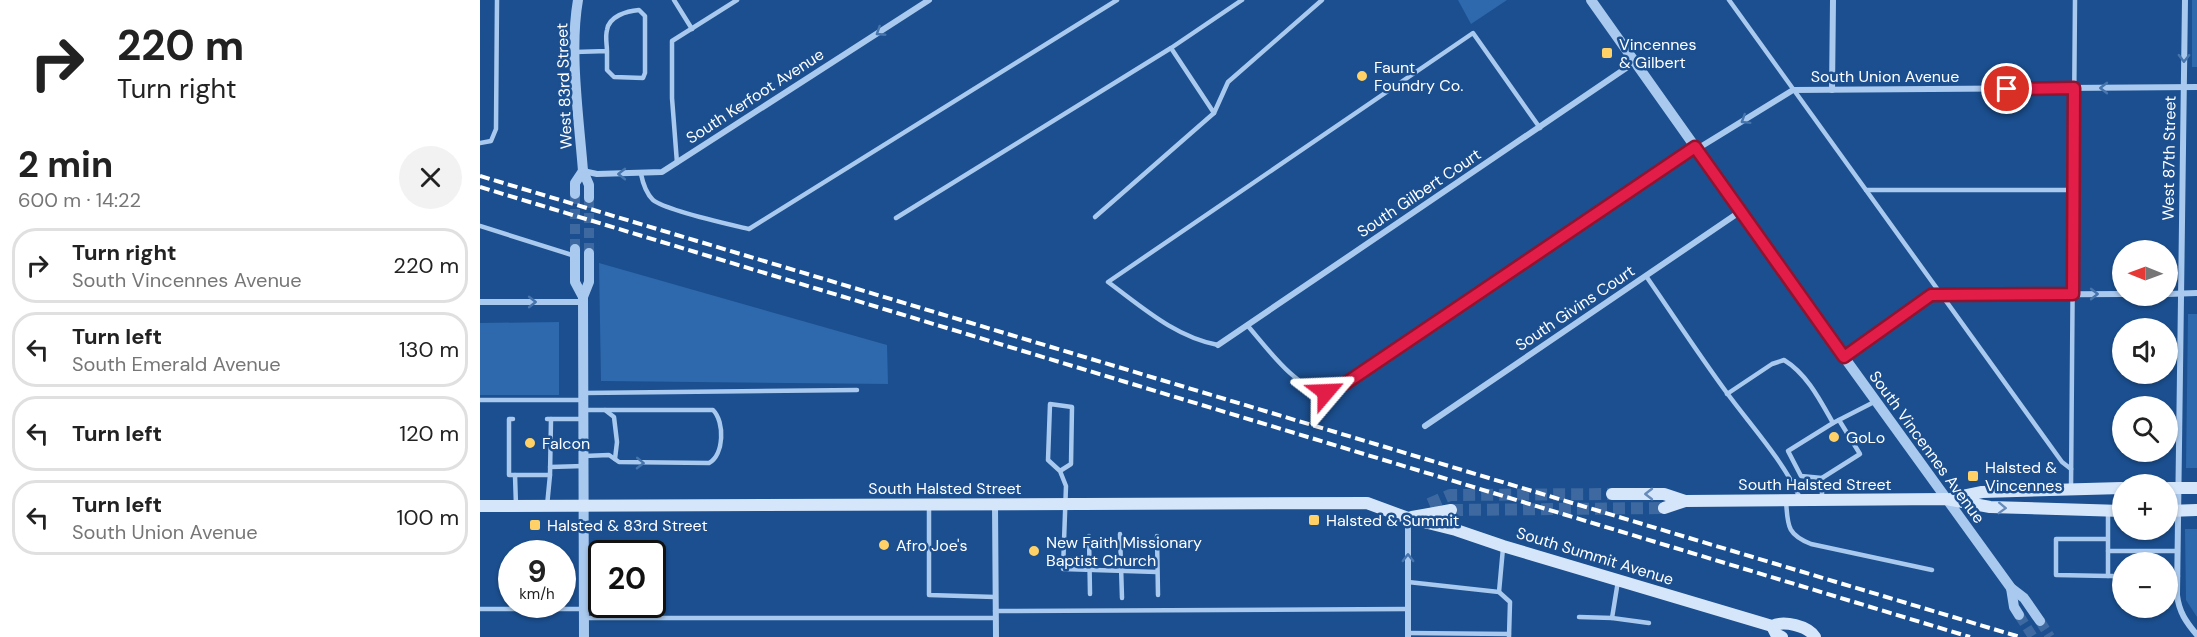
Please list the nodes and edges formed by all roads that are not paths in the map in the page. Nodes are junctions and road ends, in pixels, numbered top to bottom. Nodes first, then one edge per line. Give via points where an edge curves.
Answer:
1 (497, 0) edge
2 (578, 0) edge
3 (674, 0) edge
4 (737, 0) edge
5 (930, 0) edge
6 (1118, 0) edge
7 (1242, 0) edge
8 (1322, 0) edge
9 (1591, 0) edge
10 (1729, 0) edge
11 (1833, 0) edge
12 (2075, 0) edge
13 (2185, 0) edge
14 (692, 29) junction
15 (1171, 48) junction
16 (607, 51) junction
17 (575, 52) junction
18 (1635, 63) junction
19 (2184, 87) junction
20 (2197, 87) edge
21 (2074, 88) junction
22 (1793, 90) junction
23 (1832, 90) junction
24 (1214, 113) junction
25 (1540, 128) junction
26 (480, 143) edge
27 (1696, 148) junction
28 (677, 163) junction
29 (583, 171) junction
30 (641, 174) junction
31 (1866, 190) junction
32 (2073, 190) junction
33 (575, 194) tunnel mouth
34 (589, 198) tunnel mouth
35 (1741, 211) junction
36 (1095, 217) dead end
37 (896, 218) dead end
38 (480, 226) edge
39 (575, 253) joint
40 (589, 253) tunnel mouth
41 (1646, 276) junction
42 (2197, 293) edge
43 (1941, 294) junction
44 (2073, 294) junction
45 (2112, 294) edge
46 (2181, 294) junction
47 (583, 299) junction
48 (480, 302) edge
49 (1247, 325) junction
50 (1218, 345) joint
51 (1844, 357) junction
52 (857, 390) dead end
53 (1727, 394) junction
54 (480, 400) edge
55 (1875, 400) junction
56 (584, 405) junction
57 (605, 410) junction
58 (513, 419) dead end
59 (1839, 420) junction
60 (1833, 423) junction
61 (1425, 426) dead end
62 (615, 459) junction
63 (584, 461) junction
64 (550, 467) junction
65 (2071, 469) junction
66 (1060, 471) junction
67 (2174, 474) edge
68 (515, 475) junction
69 (550, 475) junction
70 (1822, 478) junction
71 (2112, 488) edge
72 (2178, 488) edge
73 (2197, 488) edge
74 (2071, 489) junction
75 (1612, 494) tunnel mouth
76 (1946, 499) junction
77 (1801, 500) junction
78 (1822, 500) junction
79 (1685, 501) junction
80 (1786, 501) junction
81 (929, 504) junction
82 (995, 504) junction
83 (1066, 504) junction
84 (1429, 504) tunnel mouth
85 (584, 505) junction
86 (480, 506) edge
87 (516, 506) junction
88 (547, 506) junction
89 (1664, 508) tunnel mouth
90 (1451, 510) tunnel mouth
91 (2108, 510) junction
92 (2112, 510) edge
93 (2178, 510) edge
94 (2197, 510) edge
95 (1408, 518) junction
96 (1120, 534) dead end
97 (1089, 536) dead end
98 (1157, 536) dead end
99 (2108, 539) junction
100 (2177, 540) edge
101 (1503, 546) junction
102 (2108, 550) junction
103 (2178, 551) joint
104 (1090, 570) junction
105 (1932, 570) dead end
106 (1121, 571) junction
107 (1157, 572) junction
108 (2108, 576) junction
109 (2112, 576) edge
110 (1618, 580) junction
111 (1408, 582) junction
112 (2010, 588) junction
113 (1499, 592) junction
114 (1090, 594) dead end
115 (1158, 595) dead end
116 (995, 597) junction
117 (1122, 598) dead end
118 (2178, 608) edge
119 (480, 609) edge
120 (1408, 609) junction
121 (584, 613) junction
122 (995, 614) junction
123 (2019, 615) tunnel mouth
124 (1579, 616) dead end
125 (1612, 618) junction
126 (2040, 621) tunnel mouth
127 (1648, 623) dead end
128 (1772, 626) junction
129 (1408, 635) edge
130 (1509, 635) edge
131 (2197, 635) edge
132 (584, 637) edge
133 (996, 637) edge
134 (1782, 637) edge
135 (1815, 637) edge

1 - 26 lane via 496,129 491,141
2 - 17 street, West 83rd Street
3 - 14 lane
4 - 14 lane
5 -> 28 street, South Kerfoot Avenue
6 - 30 lane via 749,229 663,206 649,195
7 - 15 lane
8 - 24 lane via 1228,82
9 - 18 street, South Vincennes Avenue
10 - 22 lane
11 - 23 street
12 - 21 lane
13 -> 19 street, West 87th Street
14 - 28 lane via 672,41
15 - 24 lane
15 - 37 lane
16 - 16 lane via 606,70 614,77 643,78 645,16 639,10 626,11 610,23
16 - 17 lane
17 - 29 street, West 83rd Street
18 - 25 street, South Gilbert Court
18 - 27 street, South Vincennes Avenue
19 - 20 street, South Union Avenue
19 -> 21 street, South Union Avenue
19 - 46 street, West 87th Street
21 - 23 street, South Union Avenue
21 - 32 lane
22 - 23 street, South Union Avenue
22 -> 27 street, South Union Avenue
22 - 31 lane
24 - 36 lane
25 - 49 street, South Gilbert Court
25 - 50 lane via 1473,33 1108,282 1182,334
27 - 35 street, South Vincennes Avenue
27 - 49 lane via 1334,389 1326,392 1293,376
28 - 30 street, South Kerfoot Avenue via 662,172
30 -> 29 street, South Kerfoot Avenue
29 - 33 street, West 83rd Street via 575,183
29 - 34 street, West 83rd Street
31 - 32 lane
31 - 43 lane
32 - 44 lane
35 - 41 street, South Givins Court
35 - 51 street, South Vincennes Avenue
38 - 39 lane
39 - 47 street via 575,282
40 - 47 street via 589,282
41 - 53 lane
41 - 61 street, South Givins Court
42 - 46 street
43 - 44 street
43 - 51 street via 1931,295
43 - 65 lane via 2062,462
44 -> 45 street
44 - 65 lane
46 - 67 street, West 87th Street
48 -> 47 street
47 - 56 street
49 - 50 street, South Gilbert Court
51 - 55 street, South Vincennes Avenue
52 - 56 lane
53 - 60 lane via 1784,360 1797,368
53 - 77 lane via 1765,441
54 - 56 lane
55 - 59 lane
55 - 76 street, South Vincennes Avenue
56 - 57 lane
56 - 63 street
56 - 64 lane via 549,419
57 - 62 lane via 614,417
62 -> 57 lane via 709,463 719,454 719,416 707,409
58 - 68 lane via 509,419 509,475
59 - 60 lane
59 - 70 lane via 1860,454
60 - 70 lane via 1788,451 1801,476
62 - 63 lane via 609,455
63 - 64 lane
63 - 85 street
64 - 69 lane
65 - 74 lane
66 - 66 lane via 1071,464 1072,407 1050,404 1048,460
66 - 83 lane via 1066,486
68 - 69 lane
68 - 87 lane
69 - 88 lane
70 - 78 lane
71 - 74 main road, South Halsted Street
72 - 73 main road
74 - 76 main road, South Halsted Street via 1982,492
79 -> 75 main road, South Halsted Street via 1664,494
76 - 78 main road, South Halsted Street
76 -> 91 main road, South Halsted Street via 1990,507
76 - 112 street, South Vincennes Avenue
77 - 78 main road, South Halsted Street
77 - 80 main road, South Halsted Street
79 - 80 main road, South Halsted Street
79 - 89 main road, South Halsted Street
80 - 105 lane via 1790,529 1797,538
81 - 82 main road, South Halsted Street
81 - 85 main road, South Halsted Street
81 - 116 lane via 929,595
82 - 83 main road, South Halsted Street
82 - 116 street
83 - 95 main road, South Halsted Street via 1367,503
83 - 104 lane via 1062,569
84 - 95 main road
85 - 88 main road, South Halsted Street
85 - 121 street
86 - 87 main road, South Halsted Street
87 - 88 main road, South Halsted Street
90 - 95 main road
91 - 92 main road, South Halsted Street
91 - 99 lane
93 - 94 main road
95 - 101 main road, South Summit Avenue
111 -> 95 street
96 - 106 lane
97 - 104 lane
98 - 107 lane
99 - 102 lane
99 - 108 lane via 2056,539 2056,575
100 - 103 street, West 87th Street
101 - 110 main road, South Summit Avenue
101 - 113 lane
102 - 103 lane
102 - 108 lane
104 - 106 lane
104 - 114 lane
106 - 107 lane
106 - 117 lane
107 - 115 lane
108 - 109 lane
110 - 125 lane
110 - 128 main road, South Summit Avenue
111 - 113 lane
111 - 120 street
112 - 123 street, South Vincennes Avenue
112 - 126 street, South Vincennes Avenue via 2024,598
113 - 130 lane via 1510,602
116 - 122 street
118 - 131 street, West 87th Street
119 - 121 lane
120 - 122 lane
120 - 129 street
121 - 122 lane
121 - 132 street
122 - 133 street
124 - 125 lane
125 - 127 lane
128 - 134 main road
128 - 135 main road, South Summit Avenue via 1799,627
129 - 130 lane

